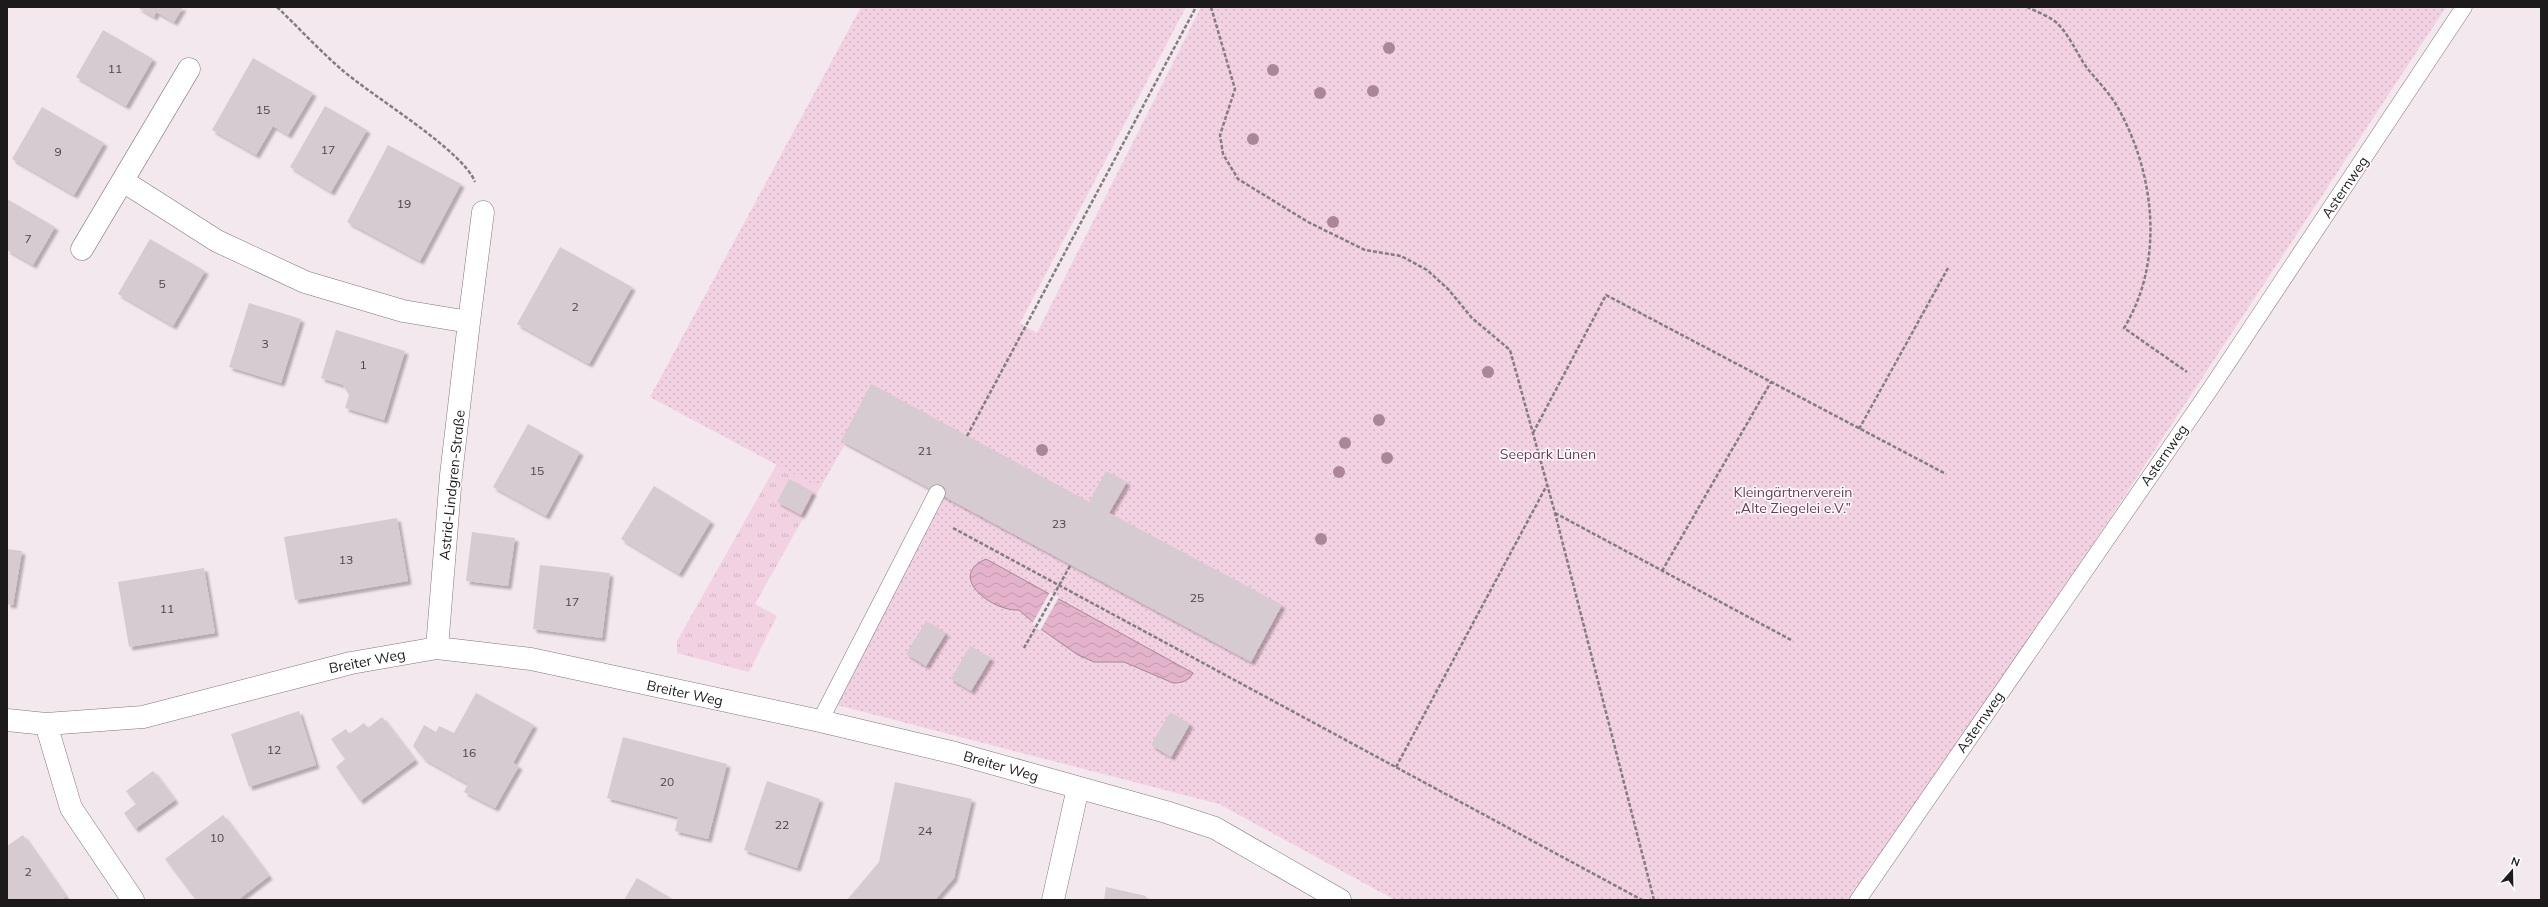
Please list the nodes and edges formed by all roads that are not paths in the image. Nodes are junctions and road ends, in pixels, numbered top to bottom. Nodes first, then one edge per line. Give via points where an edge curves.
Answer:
1 (2464, 7) edge
2 (189, 69) dead end
3 (123, 182) junction
4 (482, 212) road end
5 (82, 249) dead end
6 (469, 322) junction
7 (937, 493) dead end
8 (437, 648) junction
9 (7, 720) edge
10 (820, 721) junction
11 (46, 724) junction
12 (1078, 788) junction
13 (133, 900) edge
14 (1053, 900) edge
15 (1340, 900) edge
16 (1858, 900) edge

1 - 16 lane, Asternweg via 2211,388
2 - 3 street
3 - 5 street
3 - 6 street via 217,241 305,282 403,311
4 - 6 street, Astrid-Lindgren-Straße
6 - 8 street, Astrid-Lindgren-Straße via 451,475
7 - 10 lane
8 - 10 street, Breiter Weg via 531,659
8 - 11 street, Breiter Weg via 351,663 143,717
9 - 11 street, Breiter Weg
10 - 12 street, Breiter Weg via 956,753
11 - 13 street via 72,808
12 - 14 street
12 - 15 street, Breiter Weg via 1215,828

